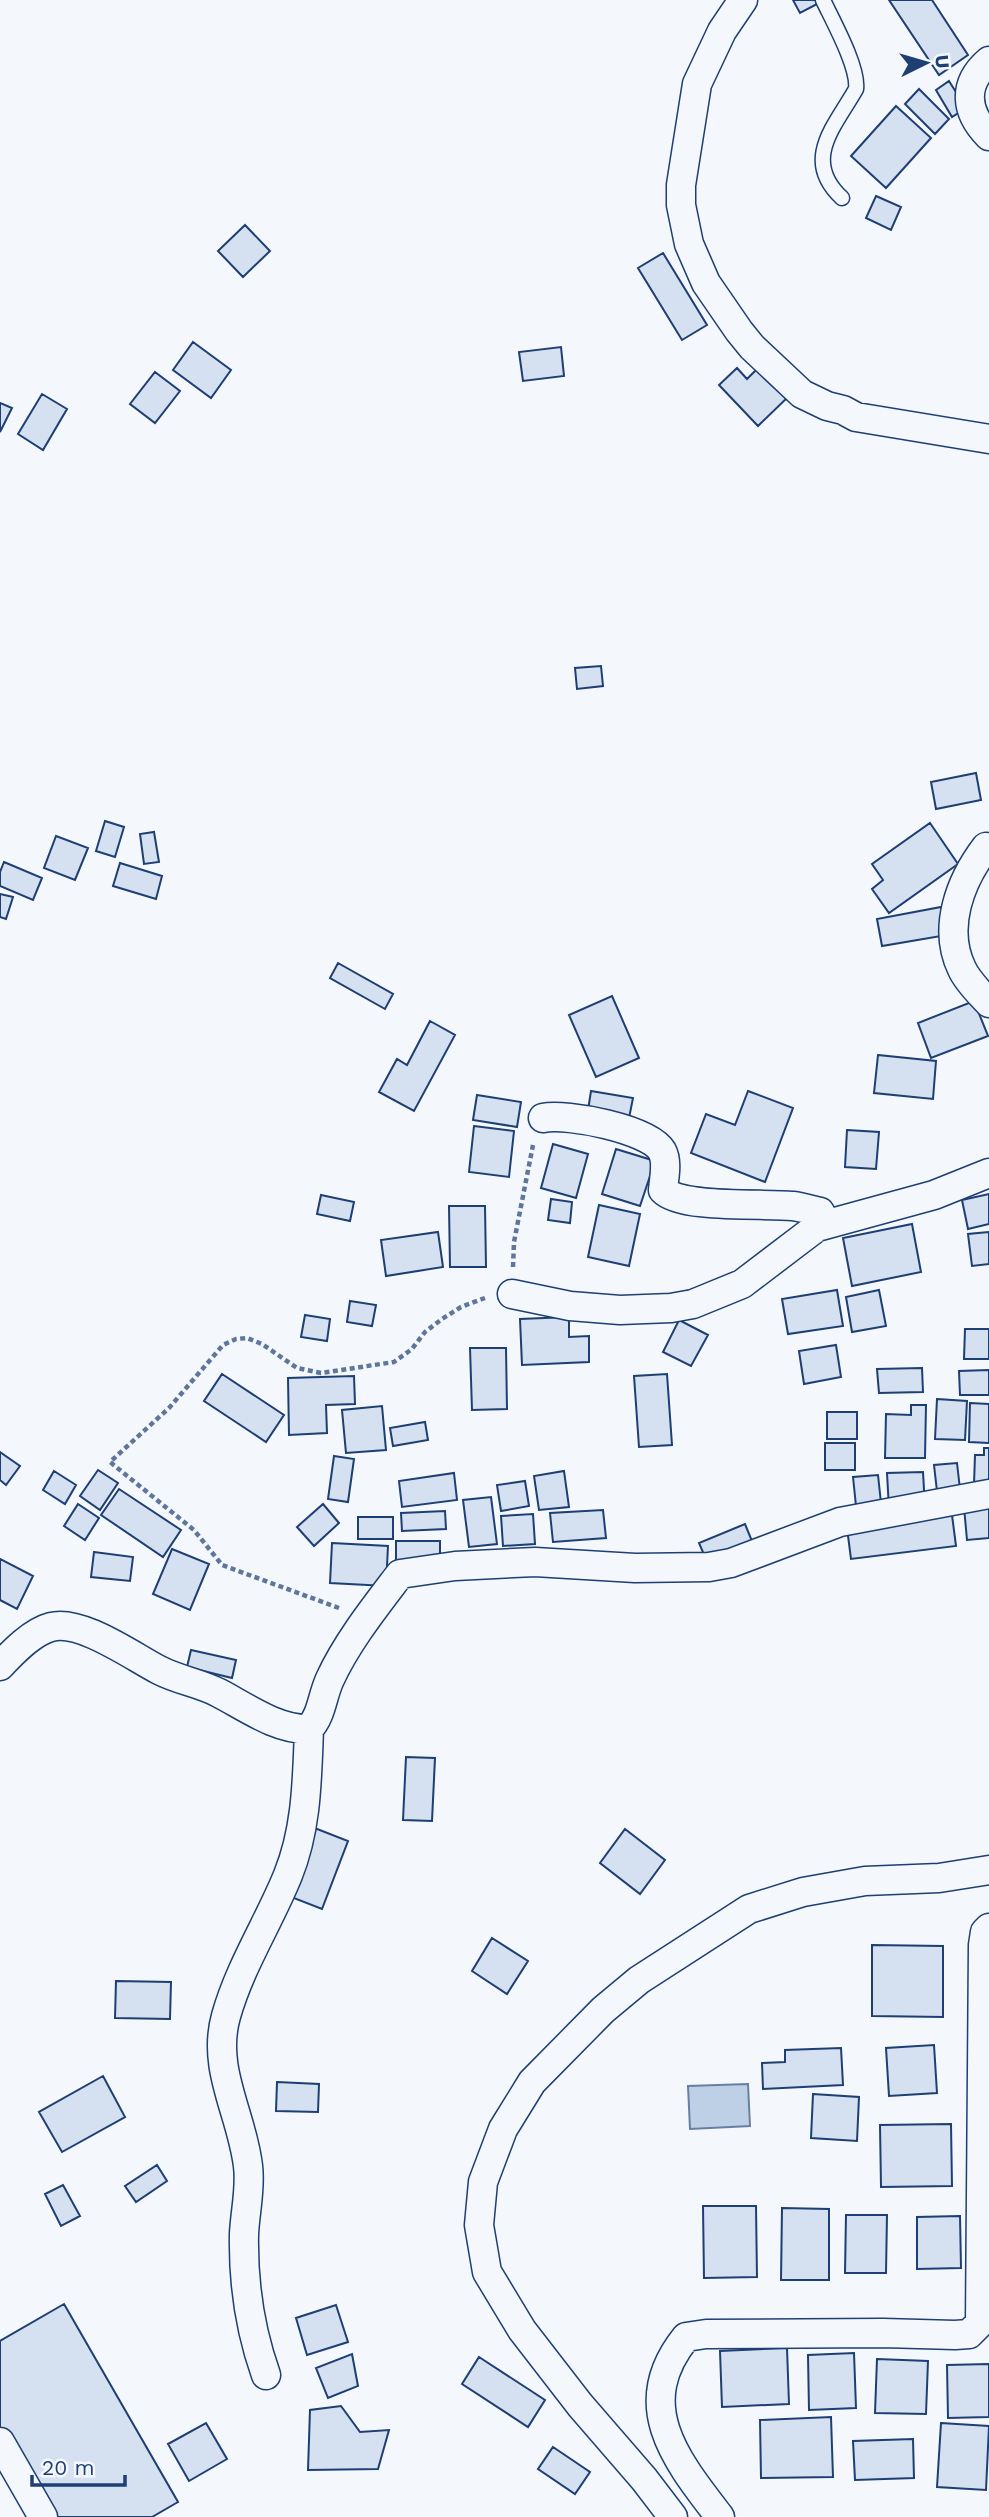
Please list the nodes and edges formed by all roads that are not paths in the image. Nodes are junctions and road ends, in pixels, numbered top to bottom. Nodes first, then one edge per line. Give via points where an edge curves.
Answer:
1 (743, 0) edge
2 (823, 0) edge
3 (989, 61) edge
4 (989, 136) edge
5 (842, 198) dead end
6 (989, 439) edge
7 (986, 848) dead end
8 (989, 1003) edge
9 (542, 1118) road end
10 (989, 1173) edge
11 (827, 1224) junction
12 (512, 1294) road end
13 (989, 1494) edge
14 (0, 1666) edge
15 (309, 1729) junction
16 (989, 1870) edge
17 (989, 1927) edge
18 (266, 2375) dead end
19 (0, 2442) edge
20 (43, 2517) edge
21 (673, 2517) edge
22 (720, 2517) edge

1 - 6 street via 722,31 697,85 681,185 689,244 706,283 739,331 802,394 856,417
2 - 5 lane via 857,82 822,154 827,179
3 - 4 street via 970,87 975,117
7 - 8 street via 962,888 954,934 962,969
9 - 11 street via 555,1116 622,1128 652,1140 666,1158 665,1193 688,1201 795,1206 820,1212
10 - 11 street via 934,1195
11 - 12 street via 802,1237 742,1284 693,1304 620,1310
13 - 15 street via 840,1522 709,1567 535,1562 400,1574 330,1679
14 - 15 street via 44,1630 69,1626 283,1725
15 - 18 street via 301,1836 288,1876 234,1992 221,2035 222,2070 246,2152 246,2292 255,2345
16 - 21 street via 939,1878 865,1881 803,1892 749,1909 639,1980 603,2010 532,2082 503,2129 484,2182 479,2225 487,2272 531,2340
17 - 22 street via 983,1945 980,2323 969,2334 955,2335 719,2333 687,2337 674,2353 660,2392 663,2428 686,2473
19 - 20 street

